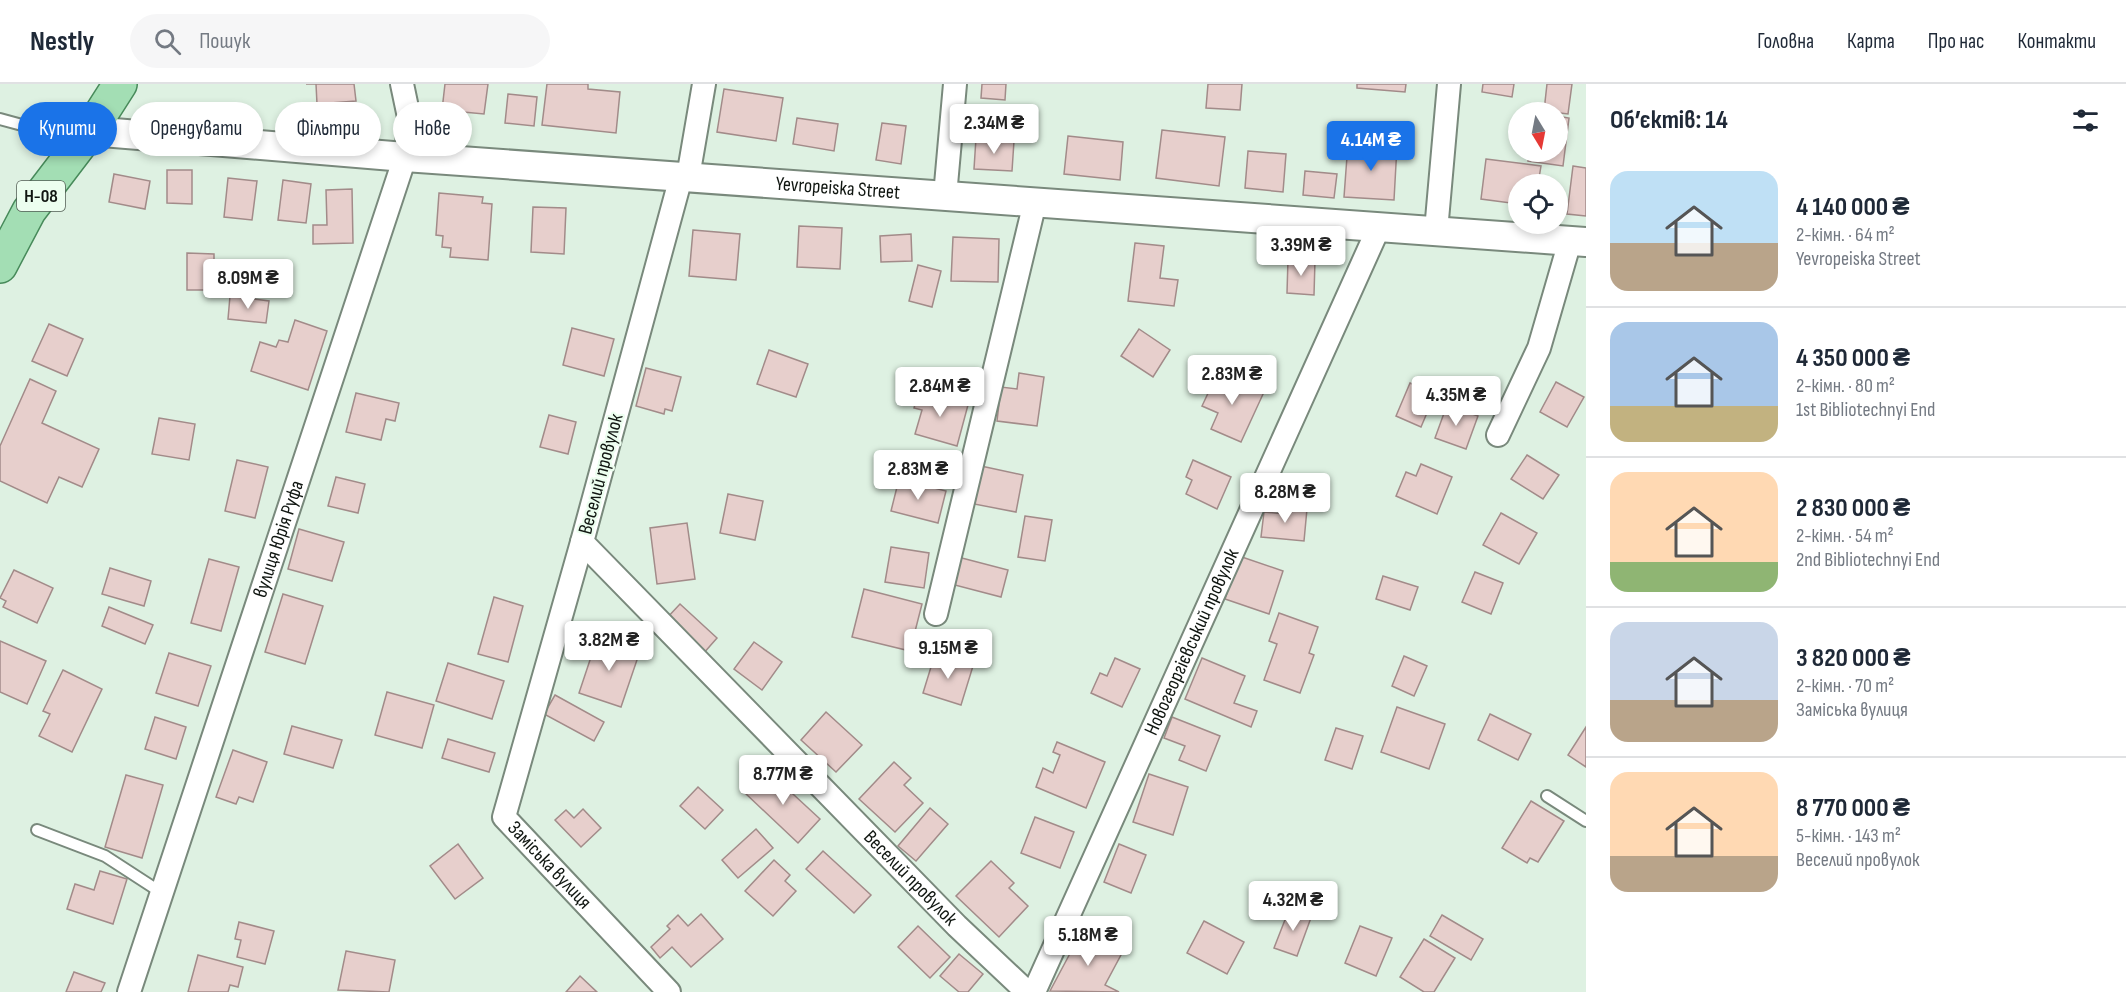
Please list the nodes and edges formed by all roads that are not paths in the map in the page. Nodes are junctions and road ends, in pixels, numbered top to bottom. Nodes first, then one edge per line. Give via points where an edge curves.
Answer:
1 (120, 84) edge
2 (402, 84) edge
3 (704, 84) edge
4 (955, 84) edge
5 (1449, 84) edge
6 (108, 102) edge
7 (0, 118) edge
8 (18, 124) edge
9 (117, 132) edge
10 (70, 156) edge
11 (405, 157) junction
12 (685, 177) junction
13 (945, 196) junction
14 (1035, 202) junction
15 (1379, 227) junction
16 (1436, 231) junction
17 (1578, 241) edge
18 (0, 266) edge
19 (1498, 435) dead end
20 (582, 542) junction
21 (936, 614) dead end
22 (1547, 796) dead end
23 (1586, 821) edge
24 (37, 830) dead end
25 (162, 893) junction
26 (129, 992) edge
27 (669, 992) edge
28 (1027, 992) edge
29 (1034, 992) edge

1 - 6 main road, Н-08
2 - 11 street, вулиця Юрія Руфа via 410,123
3 - 12 street, Веселий провулок
4 - 13 street
5 - 16 street
7 - 8 lane
9 - 11 street, Yevropeiska Street
10 - 18 main road, Н-08 via 29,211
11 - 12 street, Yevropeiska Street
11 - 25 street, вулиця Юрія Руфа
12 - 13 street, Yevropeiska Street
12 - 20 street, Веселий провулок
13 - 14 street, Yevropeiska Street
14 - 15 street, Yevropeiska Street
14 - 21 street
15 - 16 street, Yevropeiska Street
15 - 29 street, Новогеоргієвський провулок
16 - 17 street, Yevropeiska Street
17 - 19 street via 1539,348
20 - 27 street, Заміська вулиця via 504,817
20 - 28 street, Веселий провулок via 957,927
22 - 23 lane
24 - 25 lane via 105,856
25 - 26 street, вулиця Юрія Руфа

